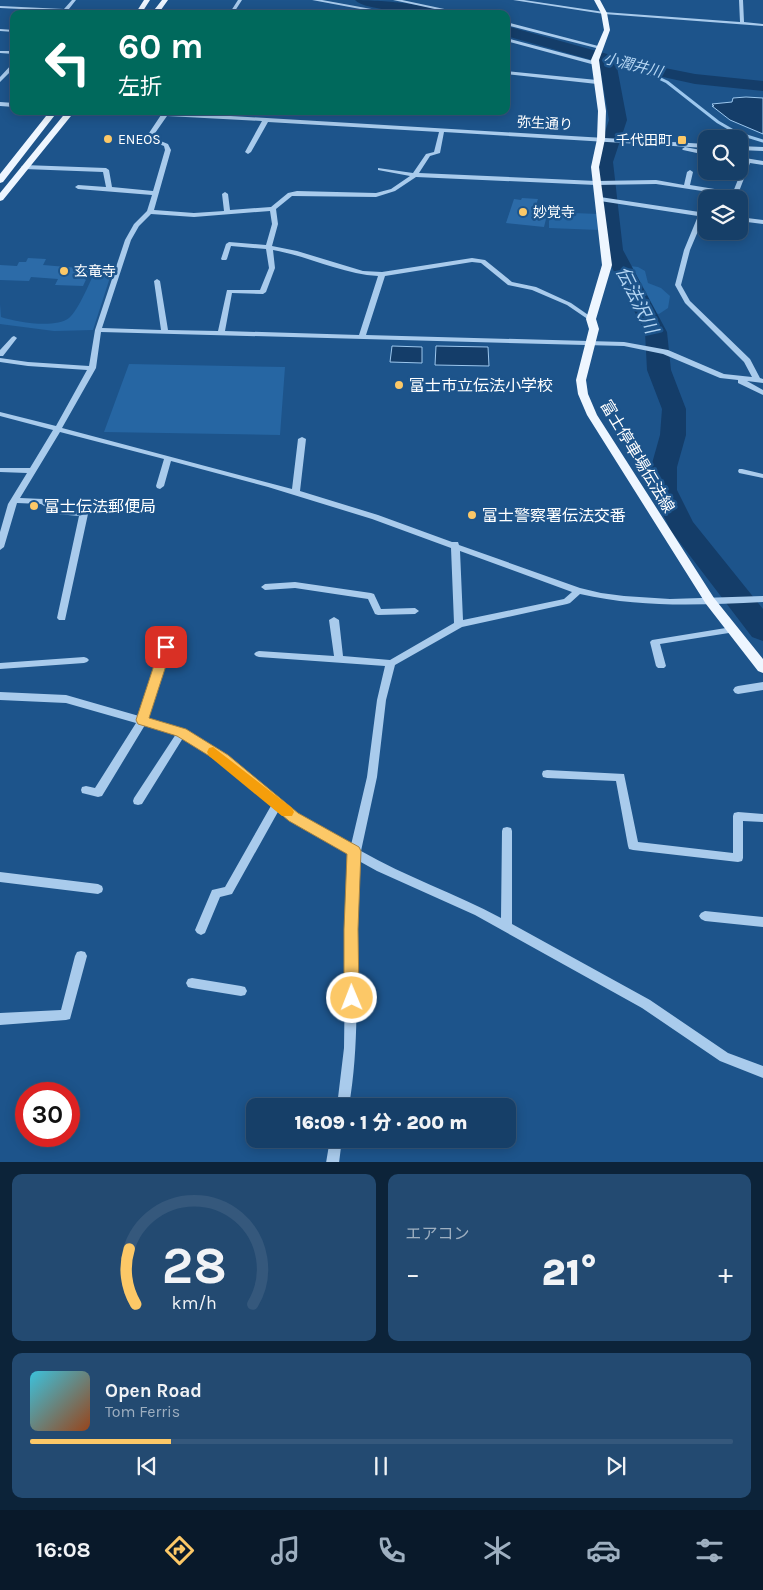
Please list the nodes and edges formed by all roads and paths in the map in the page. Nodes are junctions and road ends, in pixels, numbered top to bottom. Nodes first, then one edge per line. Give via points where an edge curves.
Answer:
1 (74, 0) edge
2 (165, 0) edge
3 (314, 0) edge
4 (515, 0) edge
5 (597, 0) edge
6 (741, 0) edge
7 (396, 1) edge
8 (0, 7) edge
9 (38, 10) edge
10 (65, 10) edge
11 (157, 10) edge
12 (378, 10) edge
13 (385, 10) edge
14 (444, 10) edge
15 (604, 14) junction
16 (510, 24) edge
17 (742, 24) junction
18 (763, 25) edge
19 (510, 40) edge
20 (597, 56) junction
21 (510, 72) edge
22 (597, 82) junction
23 (51, 115) edge
24 (68, 115) edge
25 (164, 115) edge
26 (182, 115) edge
27 (266, 120) junction
28 (442, 130) junction
29 (601, 138) junction
30 (674, 144) junction
31 (698, 146) edge
32 (748, 148) edge
33 (763, 149) edge
34 (698, 151) edge
35 (248, 152) dead end
36 (748, 161) edge
37 (763, 164) edge
38 (24, 167) junction
39 (380, 169) dead end
40 (690, 172) dead end
41 (415, 175) junction
42 (0, 180) edge
43 (741, 180) edge
44 (564, 182) junction
45 (598, 182) junction
46 (290, 184) dead end
47 (687, 186) junction
48 (78, 187) dead end
49 (109, 189) junction
50 (564, 189) dead end
51 (155, 193) junction
52 (292, 193) junction
53 (225, 194) dead end
54 (0, 198) edge
55 (602, 198) junction
56 (273, 209) junction
57 (150, 212) junction
58 (227, 212) junction
59 (698, 213) edge
60 (748, 220) edge
61 (763, 222) edge
62 (698, 227) edge
63 (269, 246) junction
64 (224, 259) dead end
65 (382, 274) junction
66 (157, 281) dead end
67 (591, 319) junction
68 (98, 330) junction
69 (165, 332) junction
70 (221, 333) junction
71 (362, 336) junction
72 (14, 338) dead end
73 (591, 342) junction
74 (648, 348) joint
75 (665, 352) joint
76 (0, 354) edge
77 (0, 360) edge
78 (92, 368) junction
79 (739, 379) junction
80 (760, 381) edge
81 (763, 393) edge
82 (0, 414) edge
83 (58, 429) junction
84 (302, 439) dead end
85 (168, 458) junction
86 (0, 470) edge
87 (32, 471) junction
88 (742, 471) dead end
89 (763, 476) edge
90 (160, 486) dead end
91 (296, 493) junction
92 (15, 500) junction
93 (455, 544) junction
94 (0, 547) edge
95 (265, 588) dead end
96 (578, 591) junction
97 (763, 599) edge
98 (710, 601) junction
99 (415, 611) dead end
100 (62, 618) dead end
101 (334, 620) dead end
102 (459, 624) junction
103 (172, 629) dead end
104 (732, 630) junction
105 (259, 654) dead end
106 (338, 659) junction
107 (84, 660) dead end
108 (391, 663) junction
109 (0, 666) edge
110 (661, 666) dead end
111 (763, 668) edge
112 (763, 686) edge
113 (738, 690) dead end
114 (0, 696) edge
115 (142, 720) junction
116 (182, 732) junction
117 (546, 774) dead end
118 (86, 790) dead end
119 (138, 801) dead end
120 (276, 804) junction
121 (763, 818) edge
122 (508, 832) dead end
123 (354, 851) junction
124 (0, 877) edge
125 (98, 889) dead end
126 (705, 916) dead end
127 (763, 922) edge
128 (506, 927) junction
129 (201, 930) dead end
130 (81, 956) dead end
131 (192, 983) dead end
132 (241, 991) dead end
133 (0, 1019) edge
134 (763, 1072) edge
135 (345, 1098) edge
136 (334, 1148) edge
137 (332, 1162) edge

1 - 10 street
2 - 11 main road
3 - 12 street
4 - 15 street
5 - 15 main road, 富士停車場伝法線
6 - 17 street
7 - 13 street
7 - 14 street
8 - 9 street
15 - 17 street
15 - 20 main road, 富士停車場伝法線 via 606,30
16 - 20 street
17 - 18 street
19 - 20 street
20 - 22 main road, 富士停車場伝法線
21 - 22 street
22 - 29 main road, 富士停車場伝法線 via 602,111
23 - 42 main road
24 - 38 main road
25 - 51 street via 150,136 166,145 168,150
26 - 27 street, 弥生通り
27 - 28 street, 弥生通り
27 - 35 street
28 - 29 street, 弥生通り
28 - 41 street via 437,153 428,156
29 - 30 street, 弥生通り
29 - 45 main road, 富士停車場伝法線 via 595,167
30 - 31 street, 弥生通り
30 - 34 street
32 - 33 street
36 - 37 street
38 - 49 street via 106,170
38 - 54 main road
39 - 41 street
40 - 47 street
41 - 44 street
41 - 52 street via 393,190 376,195
43 - 47 street via 735,194
44 - 45 street
44 - 50 street
45 - 47 street via 656,182
45 - 55 main road, 富士停車場伝法線
46 - 52 street
48 - 49 street
49 - 51 street
51 - 57 street
52 - 56 street
53 - 58 street
55 - 59 street
55 - 67 main road, 富士停車場伝法線 via 607,265
56 - 58 street
56 - 63 street via 275,224
57 - 58 street via 194,215
57 - 68 street via 136,225 128,240
60 - 61 street
62 - 80 street via 687,250 678,285 687,302 747,360
63 - 64 street via 229,244
63 - 65 street via 362,272
63 - 70 street via 272,268 263,292 229,291
65 - 67 street via 472,260 482,262 510,284 534,288 569,304
65 - 71 street
66 - 69 street
67 - 73 main road, 富士停車場伝法線 via 594,329
68 - 69 street
68 - 78 street
69 - 70 street
70 - 71 street
71 - 73 street
72 - 76 street
73 - 74 street
73 - 98 main road, 富士停車場伝法線 via 581,380 592,415
74 - 75 street
75 - 79 street via 715,373
77 - 78 street
78 - 83 street
79 - 80 street
79 - 81 street
82 - 83 street
83 - 85 street
83 - 87 street
84 - 91 street
85 - 90 street
85 - 91 street
86 - 87 street
87 - 92 street
88 - 89 street
91 - 93 street
92 - 94 street
92 - 100 street via 43,502 60,512 84,514
93 - 96 street
93 - 102 street
95 - 99 street via 295,585 371,596 378,612
96 - 98 street via 626,601
96 - 102 street via 566,601
97 - 98 street
98 - 104 main road, 富士停車場伝法線
101 - 106 street
102 - 108 street
103 - 115 street
104 - 110 street via 655,642
104 - 111 main road, 富士停車場伝法線
105 - 106 street
106 - 108 street
107 - 109 street
108 - 123 street
112 - 113 street
114 - 115 street via 66,698
115 - 116 street
115 - 118 street via 98,792
116 - 119 street
116 - 120 street via 223,758
117 - 121 street via 620,777 633,846 738,858 738,816
120 - 123 street
120 - 129 street via 228,891 216,893
122 - 128 street
123 - 128 street via 381,868
123 - 135 street via 352,1032
124 - 125 street
126 - 127 street
128 - 134 street via 646,1004 724,1057
130 - 133 street via 66,1015
131 - 132 street
136 - 137 street

